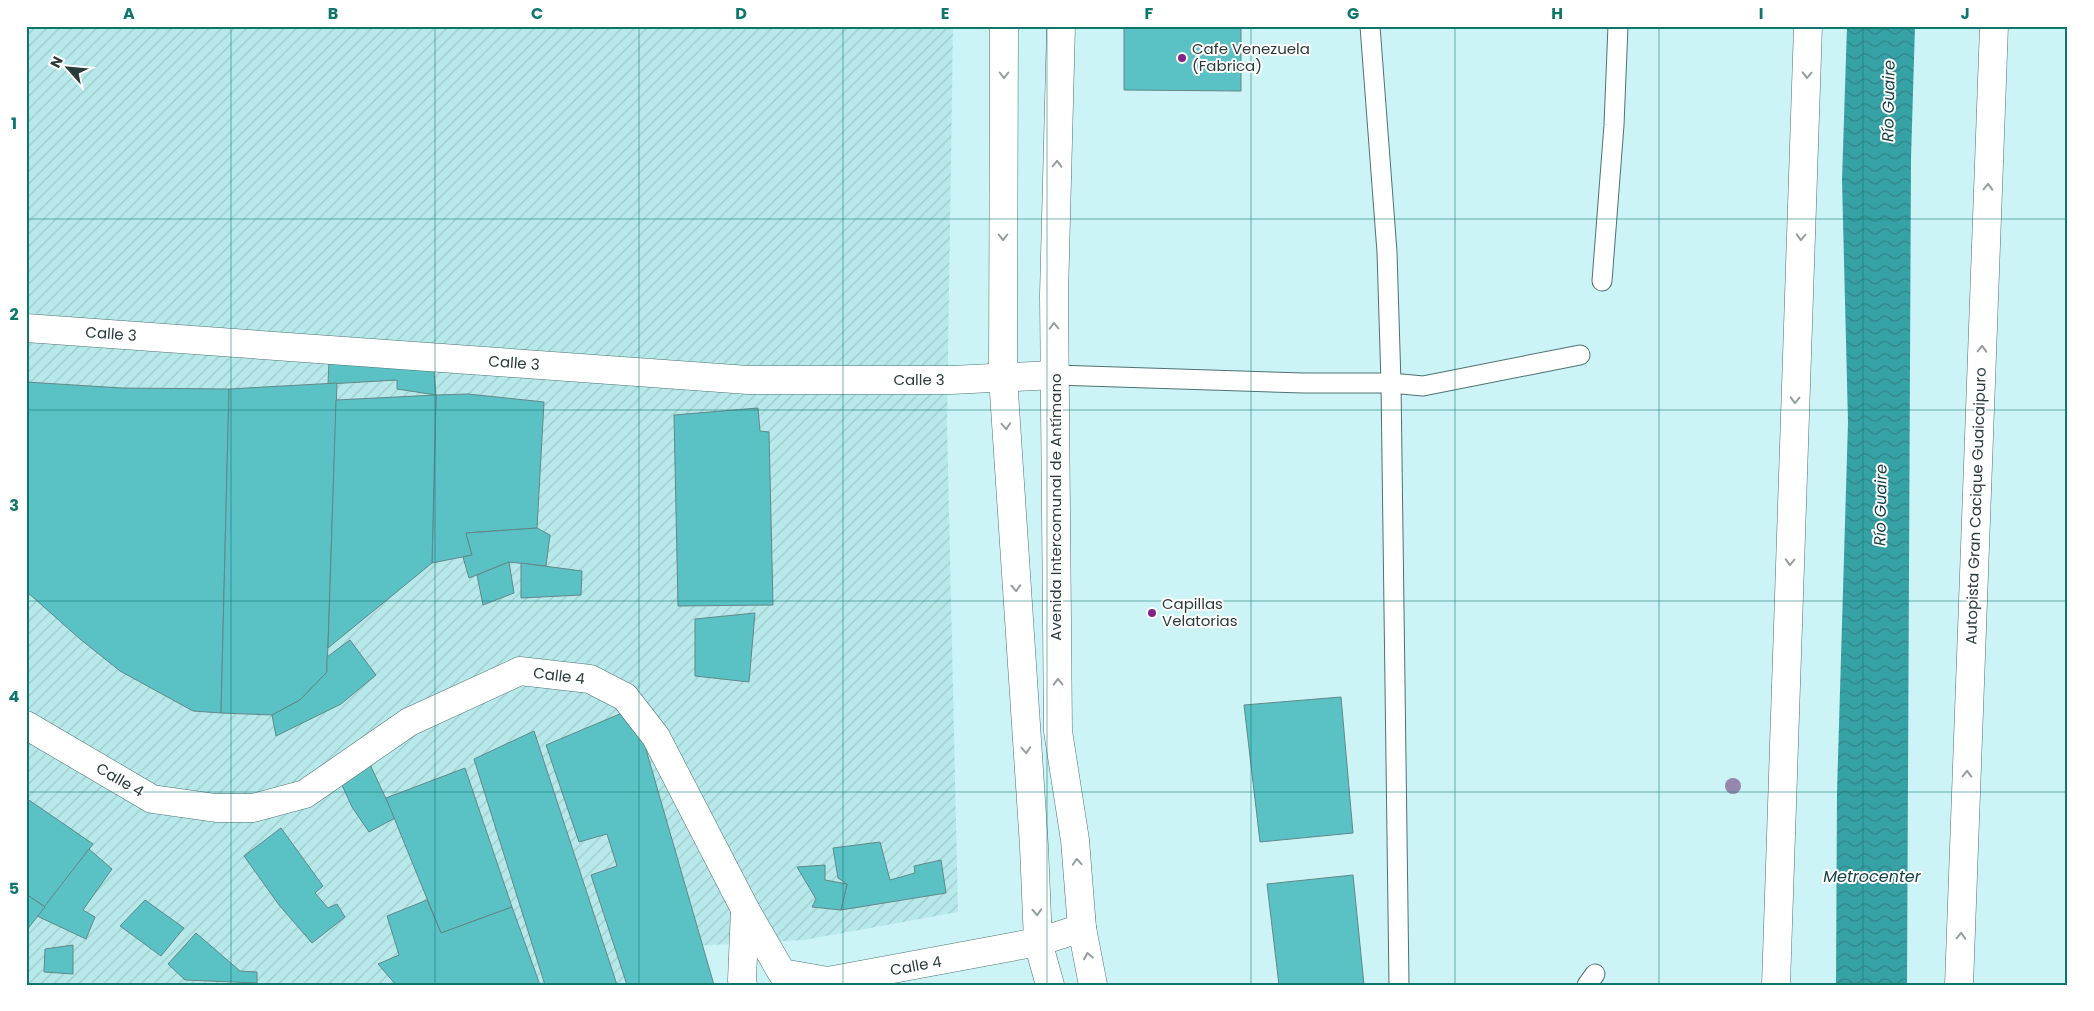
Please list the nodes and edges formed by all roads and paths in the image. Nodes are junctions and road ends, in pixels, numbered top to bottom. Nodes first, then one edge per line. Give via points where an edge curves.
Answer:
1 (1004, 26) edge
2 (1061, 26) edge
3 (1370, 26) edge
4 (1618, 26) edge
5 (1808, 26) edge
6 (1994, 26) edge
7 (1602, 281) dead end
8 (26, 328) edge
9 (1580, 355) dead end
10 (1055, 375) junction
11 (1003, 377) junction
12 (1391, 383) junction
13 (26, 725) edge
14 (745, 909) junction
15 (1082, 928) junction
16 (1038, 942) junction
17 (743, 985) edge
18 (1050, 985) edge
19 (1093, 985) edge
20 (1399, 985) edge
21 (1776, 985) edge
22 (1959, 985) edge

1 -> 11 main road
10 -> 2 main road, Avenida Intercomunal de Antímano
3 - 12 lane via 1387,252
4 - 7 lane
5 -> 21 main road
22 -> 6 main road, Autopista Gran Cacique Guaicaipuro
8 - 11 main road, Calle 3 via 748,380
9 - 12 lane via 1424,386
10 - 11 main road, Calle 3
10 - 12 lane
15 -> 10 main road, Avenida Intercomunal de Antímano via 1075,840 1058,731
11 -> 16 main road
12 - 20 lane
13 - 14 main road, Calle 4 via 152,799 216,808 252,808 305,794 409,722 520,672 590,678 625,697 656,737
14 - 16 main road, Calle 4 via 782,973 828,981
14 - 17 main road
15 - 16 main road
19 -> 15 main road, Avenida Intercomunal de Antímano
16 - 18 main road

